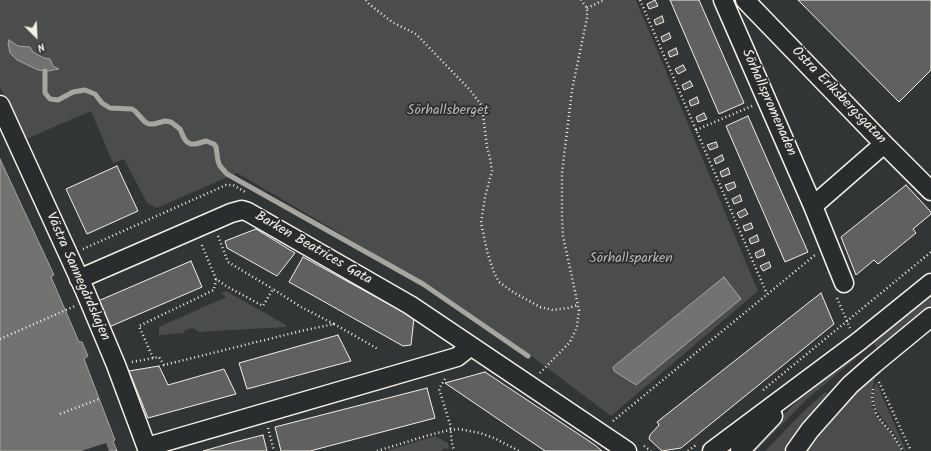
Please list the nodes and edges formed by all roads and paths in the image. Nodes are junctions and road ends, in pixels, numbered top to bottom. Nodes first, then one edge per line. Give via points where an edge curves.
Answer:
1 (366, 0) edge
2 (581, 0) edge
3 (604, 0) edge
4 (640, 0) edge
5 (723, 0) edge
6 (745, 0) edge
7 (587, 8) junction
8 (767, 100) junction
9 (0, 105) edge
10 (696, 130) junction
11 (884, 144) junction
12 (929, 184) edge
13 (249, 194) dead end
14 (813, 206) junction
15 (216, 231) dead end
16 (199, 239) dead end
17 (828, 243) junction
18 (931, 252) edge
19 (68, 256) junction
20 (79, 279) junction
21 (216, 279) junction
22 (844, 283) joint
23 (931, 283) edge
24 (273, 288) junction
25 (768, 294) junction
26 (578, 305) junction
27 (66, 310) dead end
28 (931, 317) edge
29 (846, 322) junction
30 (334, 324) junction
31 (0, 339) edge
32 (471, 346) junction
33 (378, 349) dead end
34 (153, 358) junction
35 (457, 358) junction
36 (116, 365) junction
37 (828, 365) junction
38 (875, 370) junction
39 (540, 373) dead end
40 (761, 392) dead end
41 (99, 399) dead end
42 (263, 412) junction
43 (60, 414) dead end
44 (612, 423) dead end
45 (451, 430) junction
46 (634, 448) edge
47 (147, 449) edge
48 (274, 451) edge
49 (377, 451) edge
50 (454, 451) edge
51 (519, 451) edge
52 (651, 451) edge
53 (712, 451) edge
54 (740, 451) edge
55 (795, 451) edge
56 (903, 451) edge
57 (911, 451) edge

1 - 26 path via 392,22 416,34 482,106 492,171 481,223 488,255 500,282 540,307 553,310
2 - 7 path
3 - 7 path
4 - 10 path
5 - 8 street, Sörhallspromenaden
6 - 11 street, Östra Eriksbergsgatan
7 - 26 path via 572,90 562,173 563,236
8 - 10 path
8 - 14 street, Sörhallspromenaden
9 - 19 street, Västra Sannegårdskajen
10 - 25 path
11 - 12 street, Östra Eriksbergsgatan
11 - 14 street
13 - 19 path via 233,185 226,185
14 - 17 street, Sörhallspromenaden
15 - 24 path via 228,262
16 - 21 path
17 - 22 street, Sörhallspromenaden
17 - 25 path
18 - 29 path
19 - 20 street, Västra Sannegårdskajen
20 - 32 street, Barken Beatrices Gata via 242,210 410,305
20 - 36 street, Västra Sannegårdskajen
21 - 24 path via 263,306
21 - 34 path via 214,290 139,326
22 - 29 path via 834,291
23 - 37 street
24 - 30 path via 301,307
25 - 44 path
26 - 39 path via 577,327 570,342
27 - 31 path
28 - 38 street
29 - 40 path
30 - 33 path
30 - 34 path via 164,365 159,357
32 - 35 street
32 - 46 street, Barken Beatrices Gata
34 - 36 path
35 - 42 street
35 - 45 path via 439,389
36 - 47 street, Västra Sannegårdskajen
37 - 53 street
37 - 54 street via 794,394
38 - 55 street via 839,396
38 - 56 path via 872,392 874,406 881,421 892,432
38 - 57 path
41 - 43 path
42 - 47 street via 168,440
42 - 48 path
45 - 49 path
45 - 50 path
45 - 51 path via 480,433
46 - 52 path

